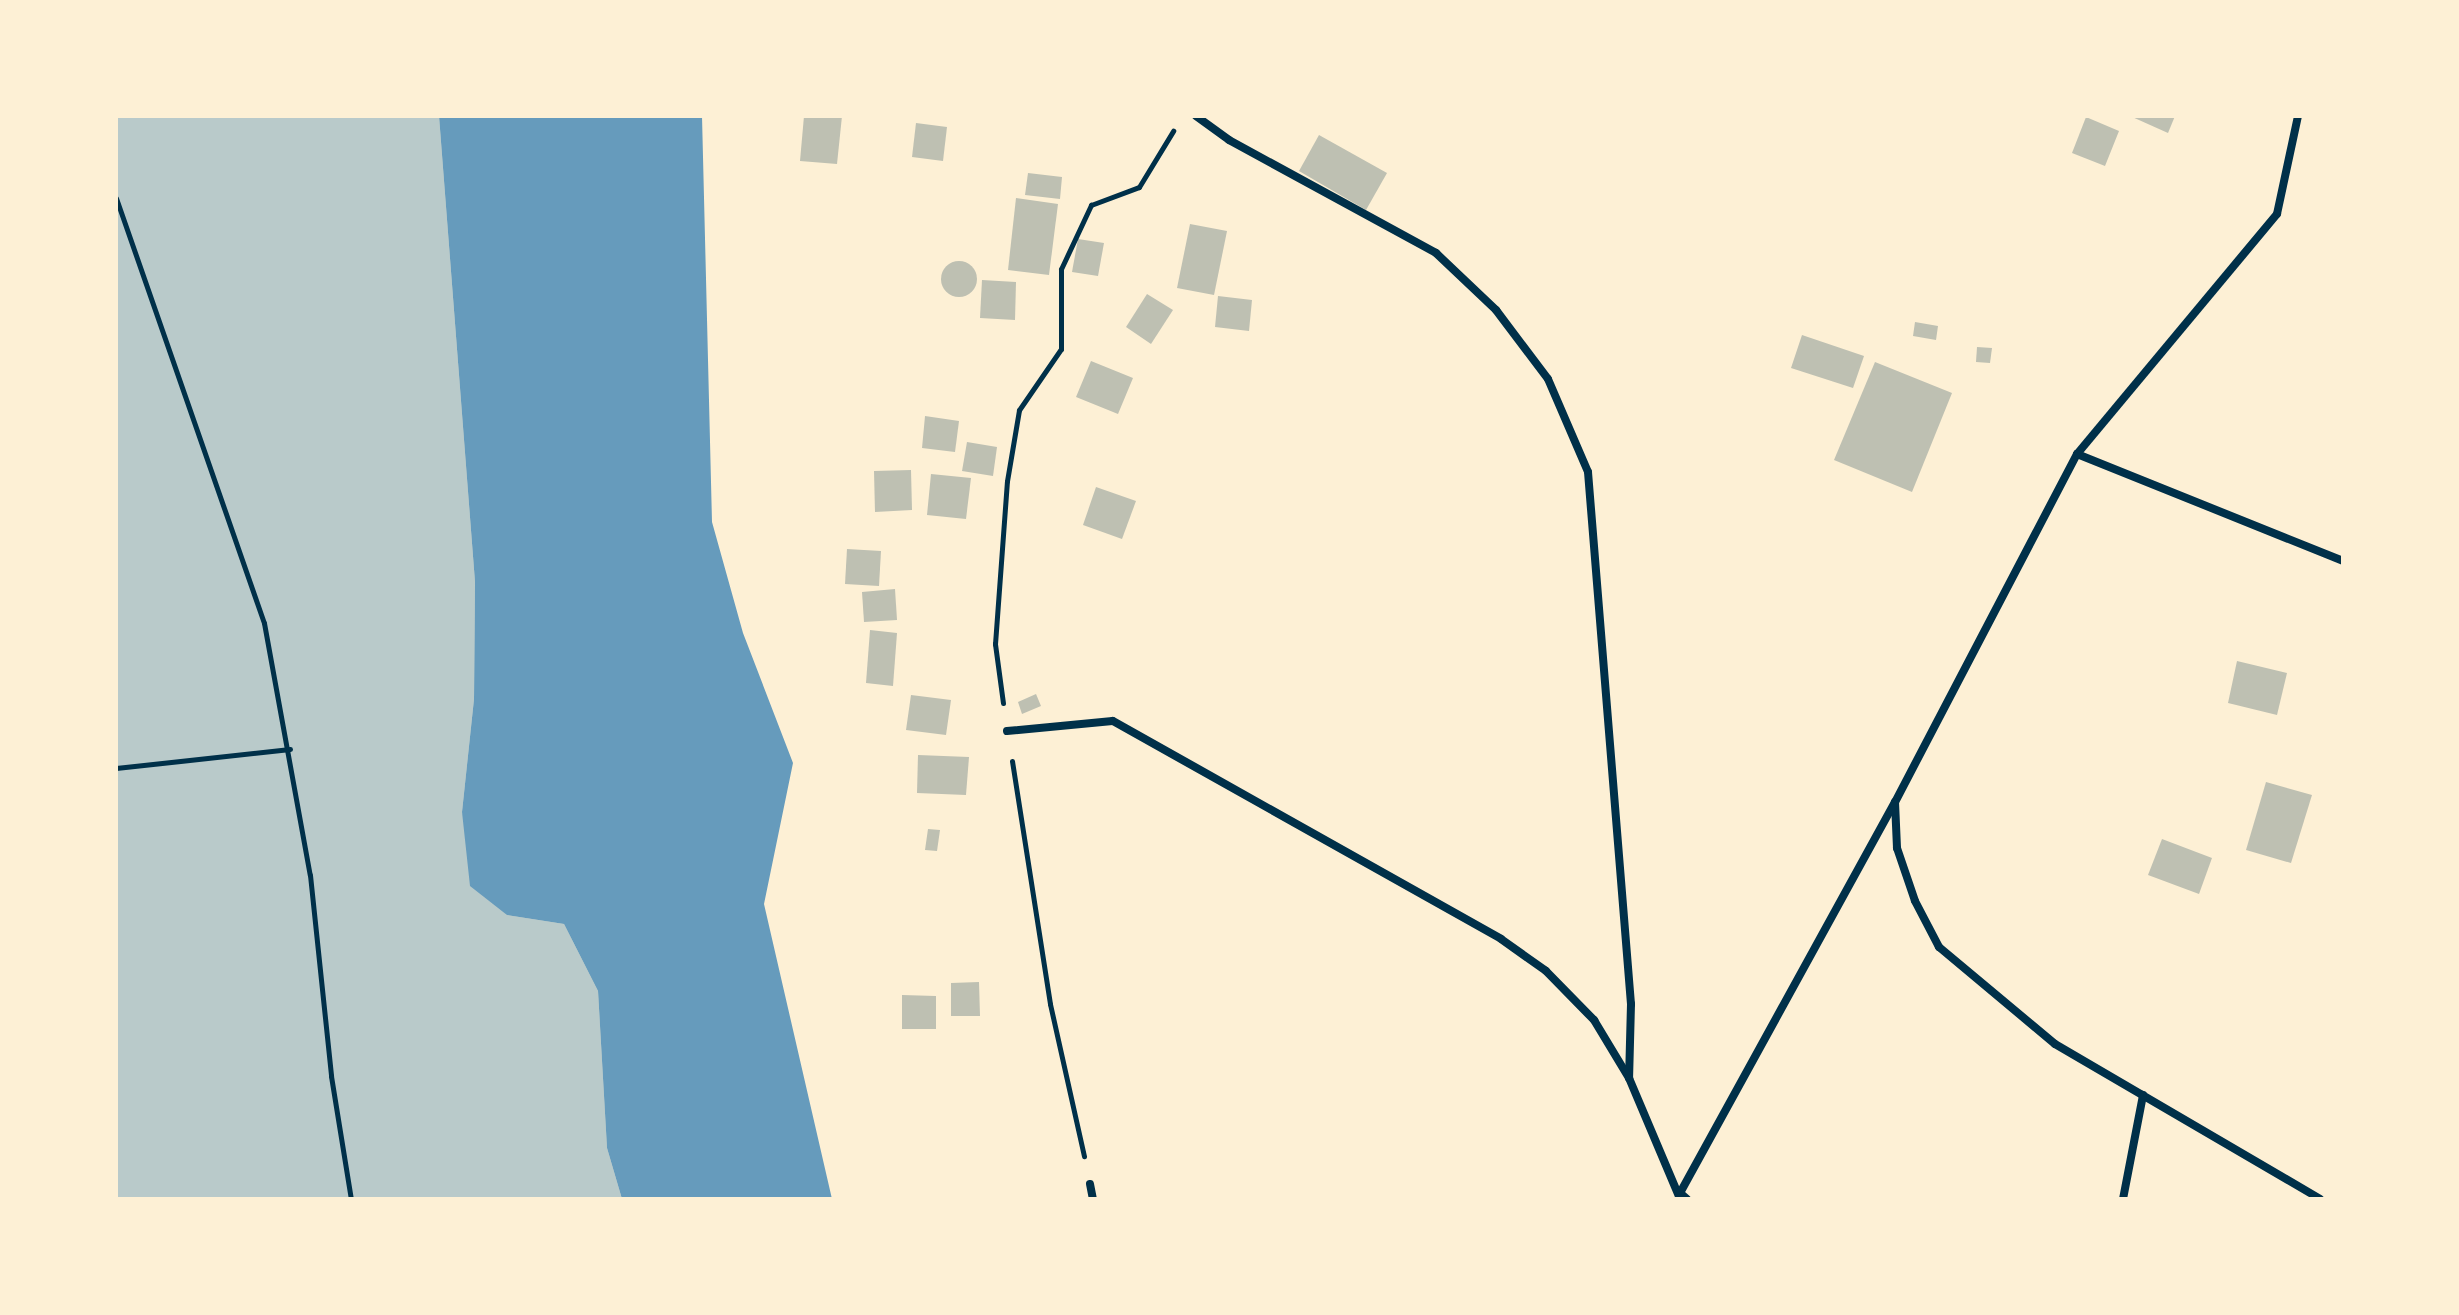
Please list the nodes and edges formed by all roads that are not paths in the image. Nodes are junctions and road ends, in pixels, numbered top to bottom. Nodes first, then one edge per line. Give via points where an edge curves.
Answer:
1 (1196, 116) edge
2 (2298, 116) edge
3 (2077, 454) junction
4 (2343, 561) edge
5 (1007, 731) road end
6 (1895, 802) junction
7 (1629, 1078) junction
8 (2143, 1095) junction
9 (1090, 1184) road end
10 (1683, 1197) edge
11 (1093, 1199) edge
12 (2123, 1199) edge
13 (2320, 1199) edge

1 - 7 street via 1229,140 1436,253 1496,310 1548,379 1588,472 1631,1004
2 - 3 street via 2277,214
3 - 4 street
3 - 6 street
5 - 7 street via 1113,721 1501,939 1546,971 1594,1020
6 - 8 street via 1897,848 1915,901 1939,947 2055,1044
6 - 10 street
7 - 10 street
8 - 12 street
8 - 13 street
9 - 11 street

